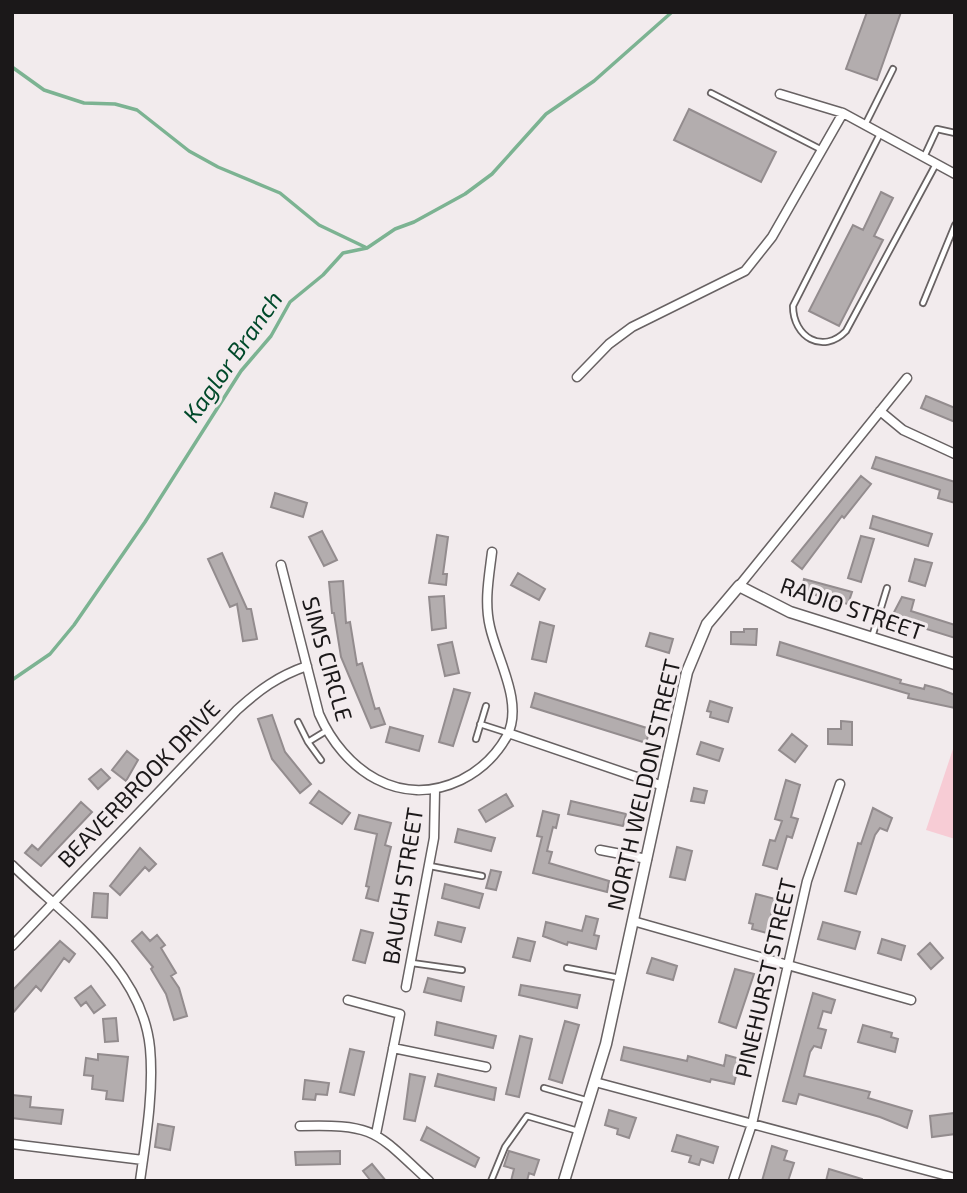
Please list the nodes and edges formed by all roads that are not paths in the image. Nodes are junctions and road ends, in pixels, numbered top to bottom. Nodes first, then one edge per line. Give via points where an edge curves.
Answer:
1 (893, 69) dead end
2 (711, 93) dead end
3 (780, 94) dead end
4 (843, 113) junction
5 (865, 126) junction
6 (880, 134) junction
7 (955, 134) edge
8 (822, 150) junction
9 (924, 157) junction
10 (936, 164) junction
11 (955, 174) edge
12 (955, 225) edge
13 (923, 303) dead end
14 (577, 377) dead end
15 (907, 379) dead end
16 (880, 411) junction
17 (955, 454) edge
18 (492, 552) dead end
19 (281, 565) dead end
20 (739, 586) junction
21 (887, 588) dead end
22 (872, 638) junction
23 (955, 664) edge
24 (307, 666) junction
25 (485, 706) dead end
26 (298, 722) dead end
27 (481, 724) junction
28 (326, 731) junction
29 (508, 733) junction
30 (476, 740) dead end
31 (309, 741) junction
32 (321, 760) dead end
33 (840, 784) dead end
34 (663, 786) junction
35 (435, 790) junction
36 (600, 850) dead end
37 (647, 859) junction
38 (12, 865) edge
39 (430, 866) junction
40 (482, 876) dead end
41 (51, 903) junction
42 (633, 921) junction
43 (12, 946) edge
44 (412, 963) junction
45 (790, 965) junction
46 (567, 968) dead end
47 (462, 970) dead end
48 (620, 978) junction
49 (405, 988) dead end
50 (348, 1000) dead end
51 (911, 1000) dead end
52 (393, 1048) junction
53 (486, 1067) dead end
54 (595, 1082) junction
55 (544, 1088) dead end
56 (589, 1101) junction
57 (752, 1124) junction
58 (300, 1126) dead end
59 (580, 1132) junction
60 (376, 1134) junction
61 (12, 1144) edge
62 (143, 1160) junction
63 (955, 1178) edge
64 (140, 1181) edge
65 (429, 1181) edge
66 (491, 1181) edge
67 (564, 1181) edge
68 (733, 1181) edge

1 - 5 lane
2 - 8 lane
3 - 4 street
4 - 5 street
4 - 8 street
5 - 6 street
6 - 9 street
6 - 10 lane via 793,306 799,331 814,342 828,343 846,331
7 - 9 lane via 937,130
8 - 14 street via 772,237 746,271 632,327
9 - 10 street
10 - 11 street
12 - 13 lane
15 - 16 street, NORTH WELDON STREET
16 - 17 street via 903,430
16 - 20 street, NORTH WELDON STREET
18 - 29 street via 487,606 509,690
19 - 24 street, SIMS CIRCLE
20 - 22 street, RADIO STREET via 790,612
20 - 34 street, NORTH WELDON STREET via 707,624 692,654
21 - 22 lane
22 - 23 street, RADIO STREET
24 - 28 street, SIMS CIRCLE
24 - 41 street, BEAVERBROOK DRIVE via 261,687
25 - 27 lane
26 - 31 lane
27 - 29 lane
27 - 30 lane
28 - 31 lane
28 - 35 street, SIMS CIRCLE via 341,753 370,777 393,786
29 - 34 street
29 - 35 street, SIMS CIRCLE via 494,756 474,773
31 - 32 lane
33 - 45 street, PINEHURST STREET via 807,881
34 - 37 street, NORTH WELDON STREET
35 - 39 street, BAUGH STREET
36 - 37 street
37 - 42 street, NORTH WELDON STREET
38 - 41 street
39 - 40 lane
39 - 44 street, BAUGH STREET
41 - 43 street, BEAVERBROOK DRIVE
41 - 62 street via 108,957 142,1014 151,1064
42 - 45 street
42 - 48 street, NORTH WELDON STREET
44 - 47 lane
44 - 49 street, BAUGH STREET
45 - 51 street
45 - 57 street, PINEHURST STREET
46 - 48 lane
48 - 54 street, NORTH WELDON STREET
50 - 52 street via 400,1014
52 - 53 street
52 - 60 street
54 - 56 street, NORTH WELDON STREET
54 - 57 street
55 - 56 lane
56 - 59 street, NORTH WELDON STREET
57 - 63 street
57 - 68 street, PINEHURST STREET
58 - 60 street via 357,1126
59 - 66 lane via 527,1116 505,1147
59 - 67 street, NORTH WELDON STREET
60 - 65 street
61 - 62 street
62 - 64 street

